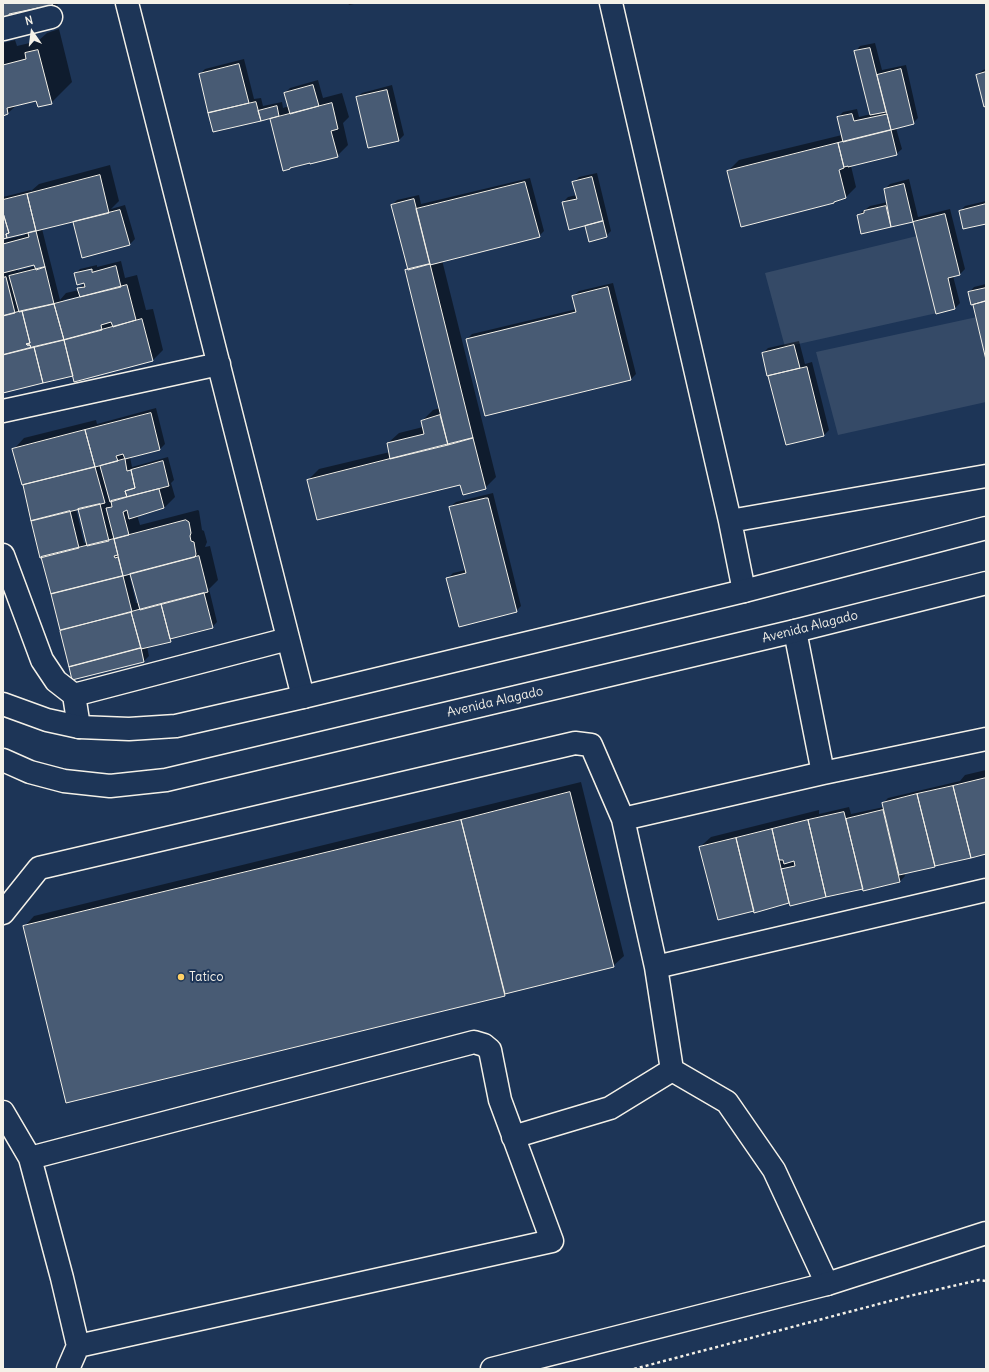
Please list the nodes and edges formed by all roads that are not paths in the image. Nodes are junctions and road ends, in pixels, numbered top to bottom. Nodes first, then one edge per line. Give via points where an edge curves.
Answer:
1 (127, 3) edge
2 (611, 3) edge
3 (51, 16) dead end
4 (3, 29) edge
5 (219, 364) junction
6 (3, 411) edge
7 (986, 476) edge
8 (730, 521) junction
9 (986, 528) edge
10 (3, 555) edge
11 (986, 583) edge
12 (744, 591) junction
13 (795, 631) junction
14 (288, 639) junction
15 (74, 695) junction
16 (303, 697) junction
17 (3, 704) edge
18 (79, 727) junction
19 (986, 739) edge
20 (3, 760) edge
21 (823, 773) junction
22 (623, 819) junction
23 (986, 890) edge
24 (957, 898) junction
25 (986, 901) edge
26 (3, 914) edge
27 (656, 967) junction
28 (672, 1070) junction
29 (3, 1112) edge
30 (513, 1137) junction
31 (30, 1158) junction
32 (986, 1233) edge
33 (827, 1284) junction
34 (78, 1346) junction
35 (68, 1369) edge
36 (492, 1369) edge

1 - 5 main road
2 - 8 main road
3 - 4 main road
5 - 6 main road
5 - 14 main road
7 - 8 main road
8 - 12 main road
9 - 12 main road
10 - 15 main road via 42,660 56,682
11 - 13 main road, Avenida Alagado
12 - 16 main road
13 - 20 main road, Avenida Alagado via 166,780 110,786 64,781 30,772
13 - 21 main road
14 - 15 main road
14 - 16 main road
15 - 18 main road
16 - 18 main road via 176,726 129,729
17 - 18 main road via 47,720
19 - 21 main road
21 - 22 main road
22 - 26 main road via 591,745 575,742 38,868
22 - 27 main road
23 - 24 main road
24 - 25 main road
24 - 27 main road
27 - 28 main road
28 - 30 main road via 610,1108
28 - 33 main road via 727,1102 774,1170
29 - 31 main road
30 - 31 main road via 500,1100 490,1050 474,1042
30 - 34 main road via 552,1241
31 - 34 main road
32 - 33 main road
33 - 36 main road
34 - 35 main road

